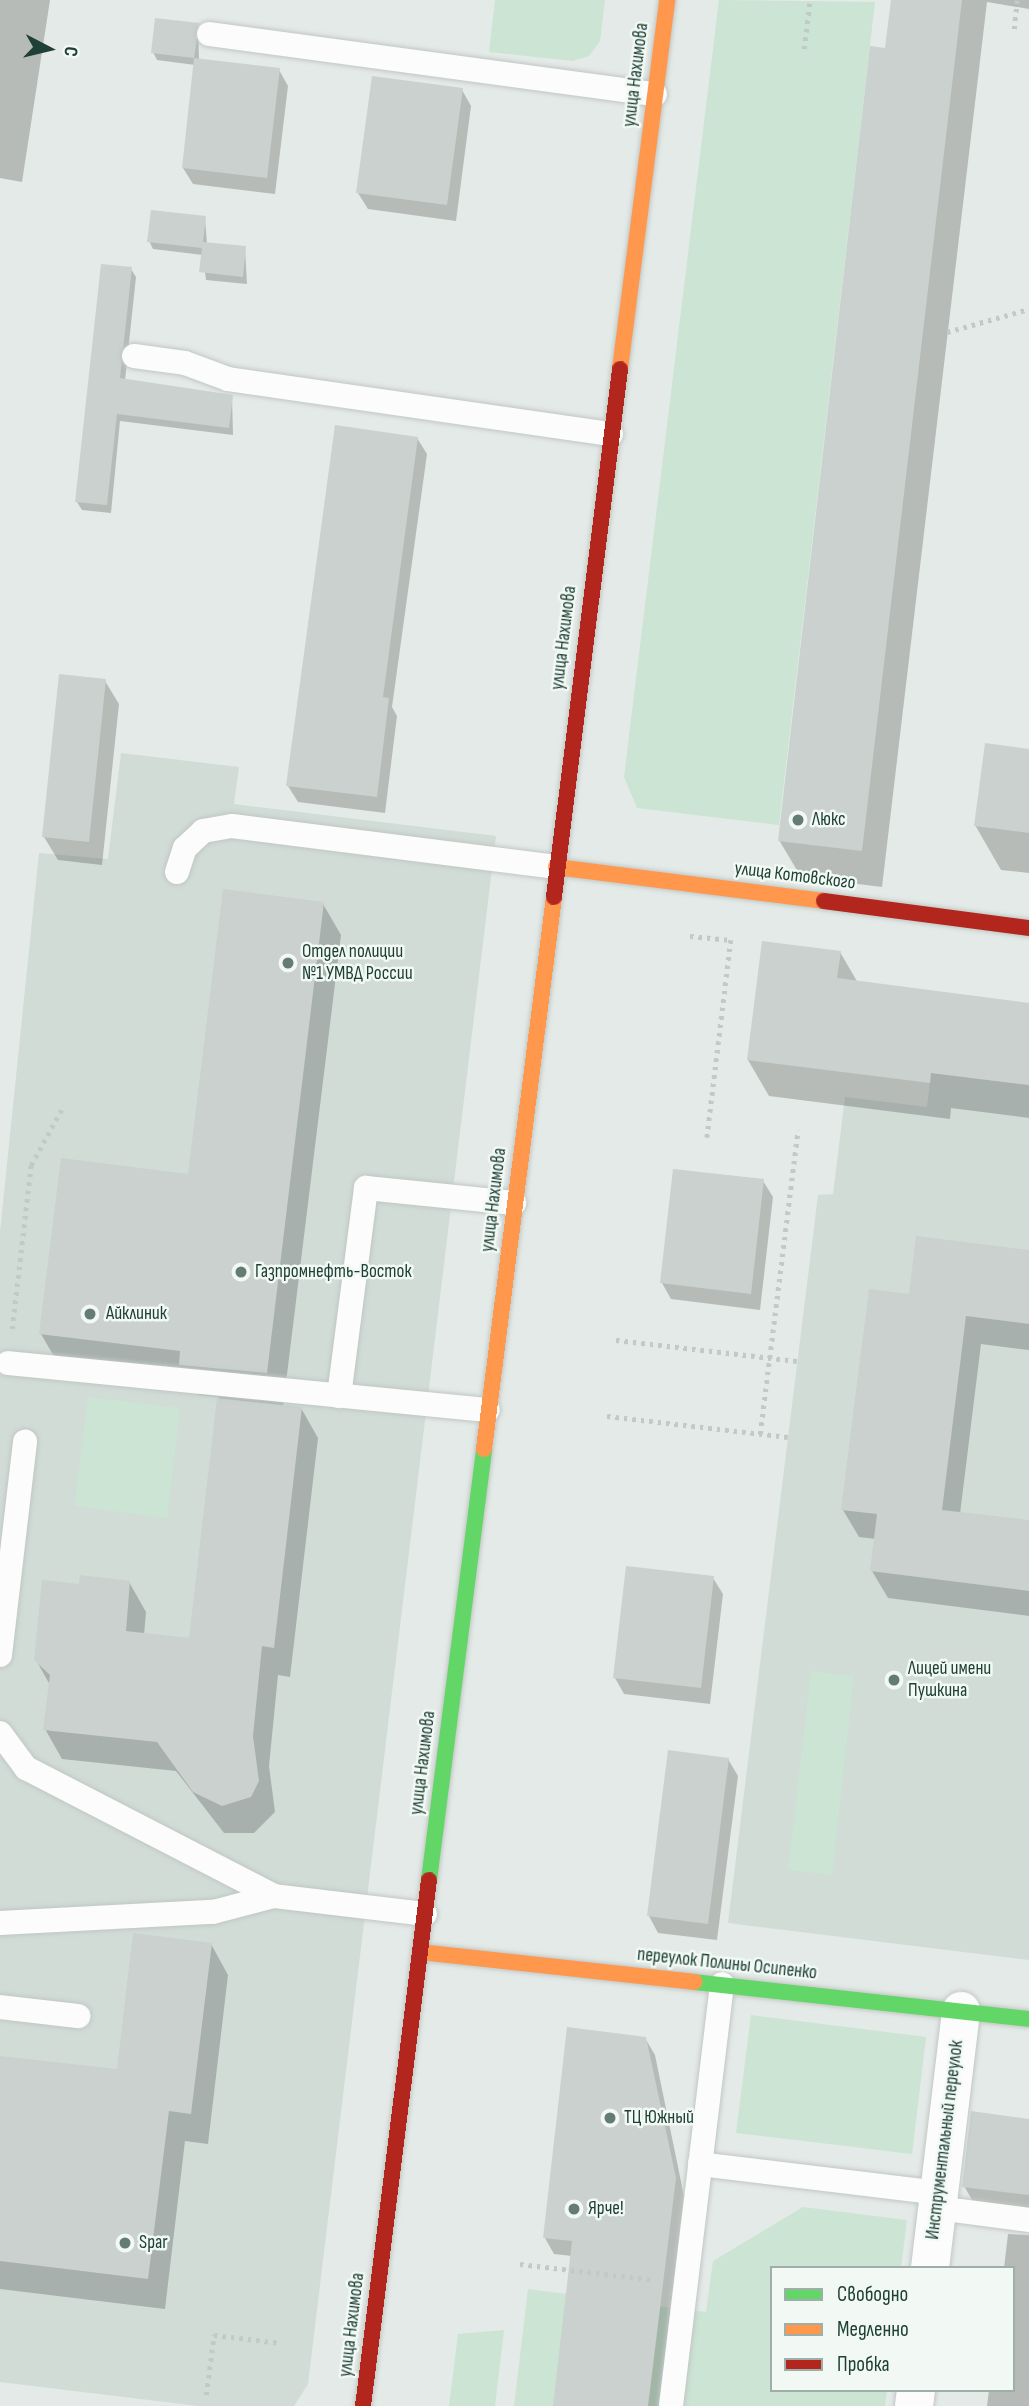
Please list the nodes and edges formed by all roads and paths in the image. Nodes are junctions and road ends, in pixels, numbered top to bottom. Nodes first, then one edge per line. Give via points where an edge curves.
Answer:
1 (667, 0) edge
2 (810, 0) edge
3 (1017, 0) edge
4 (1014, 29) dead end
5 (209, 34) dead end
6 (804, 49) dead end
7 (654, 94) junction
8 (1029, 309) edge
9 (947, 332) dead end
10 (134, 356) dead end
11 (611, 434) junction
12 (556, 867) junction
13 (177, 872) dead end
14 (1029, 928) edge
15 (690, 936) dead end
16 (64, 1105) dead end
17 (798, 1130) dead end
18 (707, 1138) dead end
19 (514, 1203) junction
20 (616, 1340) dead end
21 (770, 1358) junction
22 (797, 1361) dead end
23 (8, 1363) joint
24 (339, 1396) junction
25 (488, 1410) junction
26 (607, 1416) dead end
27 (760, 1434) junction
28 (788, 1437) dead end
29 (25, 1441) dead end
30 (0, 1655) edge
31 (0, 1733) edge
32 (274, 1896) junction
33 (425, 1914) junction
34 (0, 1923) edge
35 (420, 1952) junction
36 (722, 1984) junction
37 (0, 2007) edge
38 (961, 2011) junction
39 (78, 2016) dead end
40 (1029, 2019) edge
41 (700, 2164) junction
42 (938, 2201) junction
43 (1029, 2220) edge
44 (520, 2264) dead end
45 (930, 2266) edge
46 (686, 2283) junction
47 (280, 2343) dead end
48 (206, 2395) dead end
49 (363, 2406) edge
50 (671, 2406) edge

1 - 7 main road, улица Нахимова
2 - 6 path
3 - 4 path
5 - 7 lane
7 - 11 main road, улица Нахимова
8 - 9 path
10 - 11 lane via 185,363 228,379
11 - 12 main road, улица Нахимова
12 - 13 lane via 232,826 204,831 185,848
12 - 14 main road, улица Котовского
12 - 19 main road, улица Нахимова
15 - 18 path via 731,940
16 - 23 path via 31,1164
17 - 21 path
19 - 24 lane via 366,1188
19 - 25 main road, улица Нахимова
20 - 21 path
21 - 22 path
21 - 27 path
23 - 24 lane
24 - 25 lane
25 - 33 main road, улица Нахимова
26 - 27 path
27 - 28 path
29 - 30 lane
31 - 32 lane via 26,1768
32 - 33 lane
32 - 34 lane via 213,1912
33 - 35 main road, улица Нахимова
35 - 36 main road, переулок Полины Осипенко
35 - 49 main road, улица Нахимова
36 - 38 main road, переулок Полины Осипенко
36 - 41 lane
37 - 39 lane
38 - 40 main road, переулок Полины Осипенко
38 - 42 street, Инструментальный переулок
41 - 42 lane
41 - 46 lane
42 - 43 lane
42 - 45 street, Инструментальный переулок
44 - 46 path
46 - 50 lane
47 - 48 path via 214,2335

